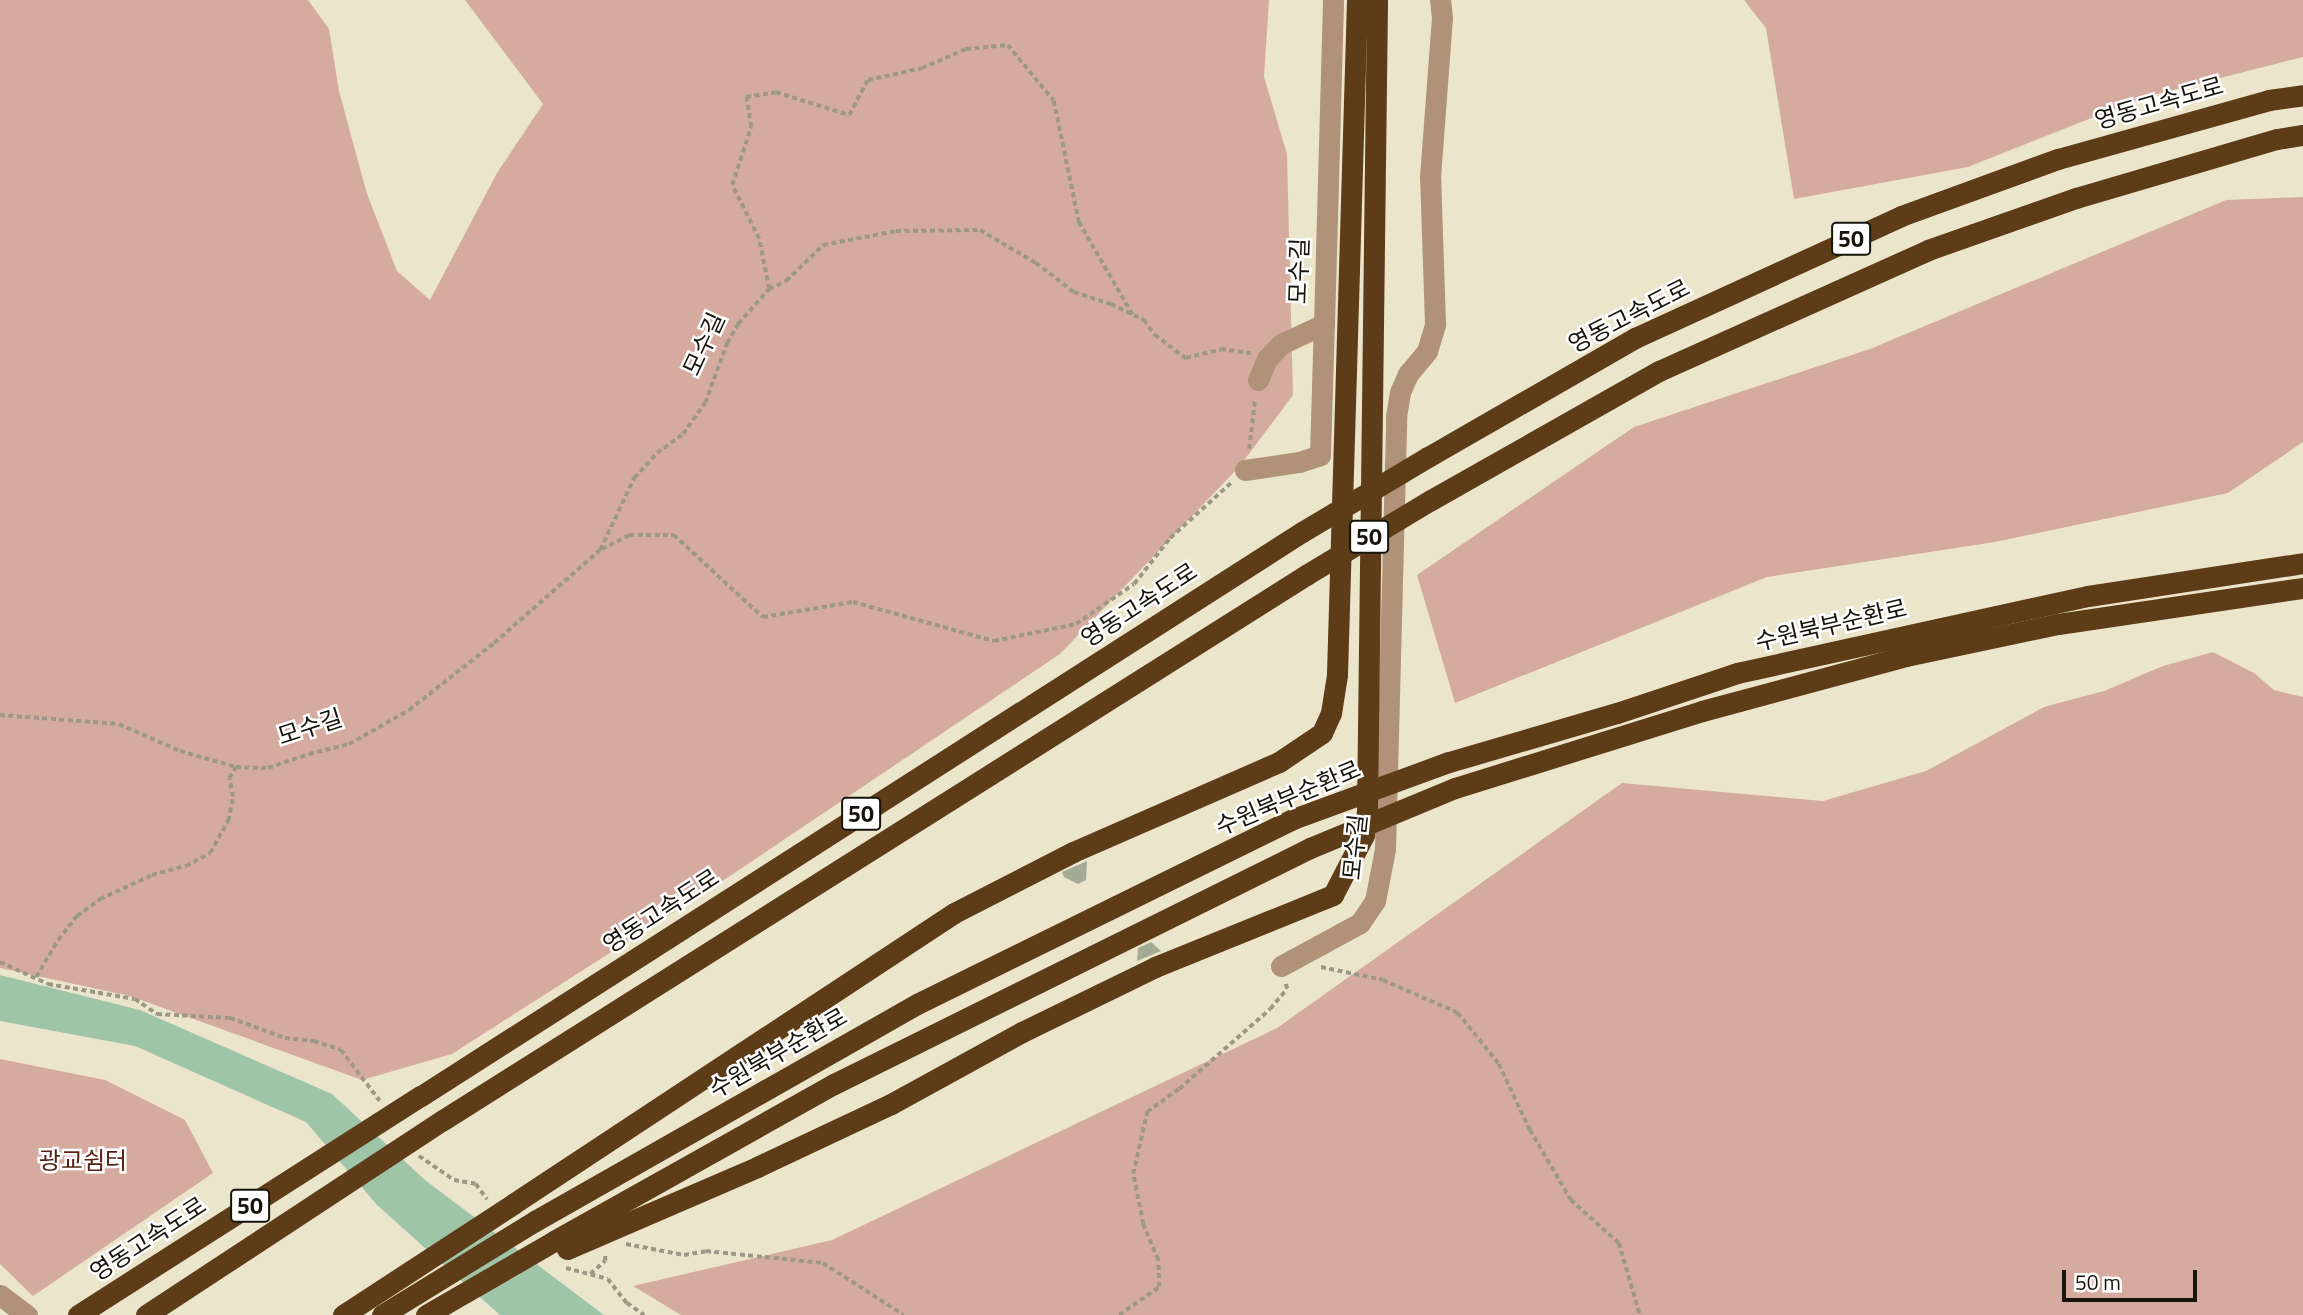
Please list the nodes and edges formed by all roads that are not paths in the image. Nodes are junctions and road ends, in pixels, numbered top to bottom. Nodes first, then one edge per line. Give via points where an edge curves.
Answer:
1 (1333, 0) edge
2 (1357, 0) edge
3 (1377, 0) edge
4 (1440, 0) edge
5 (2303, 95) edge
6 (2303, 135) edge
7 (1324, 324) junction
8 (1258, 380) road end
9 (1245, 470) road end
10 (2303, 564) edge
11 (2303, 589) edge
12 (1281, 966) road end
13 (560, 1245) junction
14 (0, 1295) edge
15 (27, 1315) edge
16 (78, 1315) edge
17 (146, 1315) edge
18 (343, 1315) edge
19 (382, 1315) edge
20 (426, 1315) edge
21 (450, 1315) edge

1 - 7 street, 모수길
2 - 18 highway, bridge via 1337,674 1331,713 1322,733 1279,762 1073,852 954,913
3 - 13 highway via 1367,810 1364,835 1332,895 1155,967 1022,1032 891,1104 757,1167
4 - 12 street, 모수길 via 1430,177 1435,324 1427,351 1400,392 1396,417 1385,849 1375,901 1360,923
5 - 16 highway, 영동고속도로 / 50, bridge via 2269,100 2058,159 1901,216 1635,338 1302,532
6 - 17 highway, 50, bridge via 2076,198 1928,250 1658,371 1306,575 443,1120
7 - 8 street, 모수길 via 1281,344 1267,359
7 - 9 street via 1320,455
10 - 19 highway, 수원북부순환로, bridge via 2088,596 1737,673 1449,762 1293,819 916,1004 535,1221
11 - 13 highway, 수원북부순환로, bridge via 2058,624 1906,656 1702,711 1455,788 1310,848 834,1084
13 - 20 highway, 수원북부순환로, bridge
13 - 21 highway
14 - 15 street

